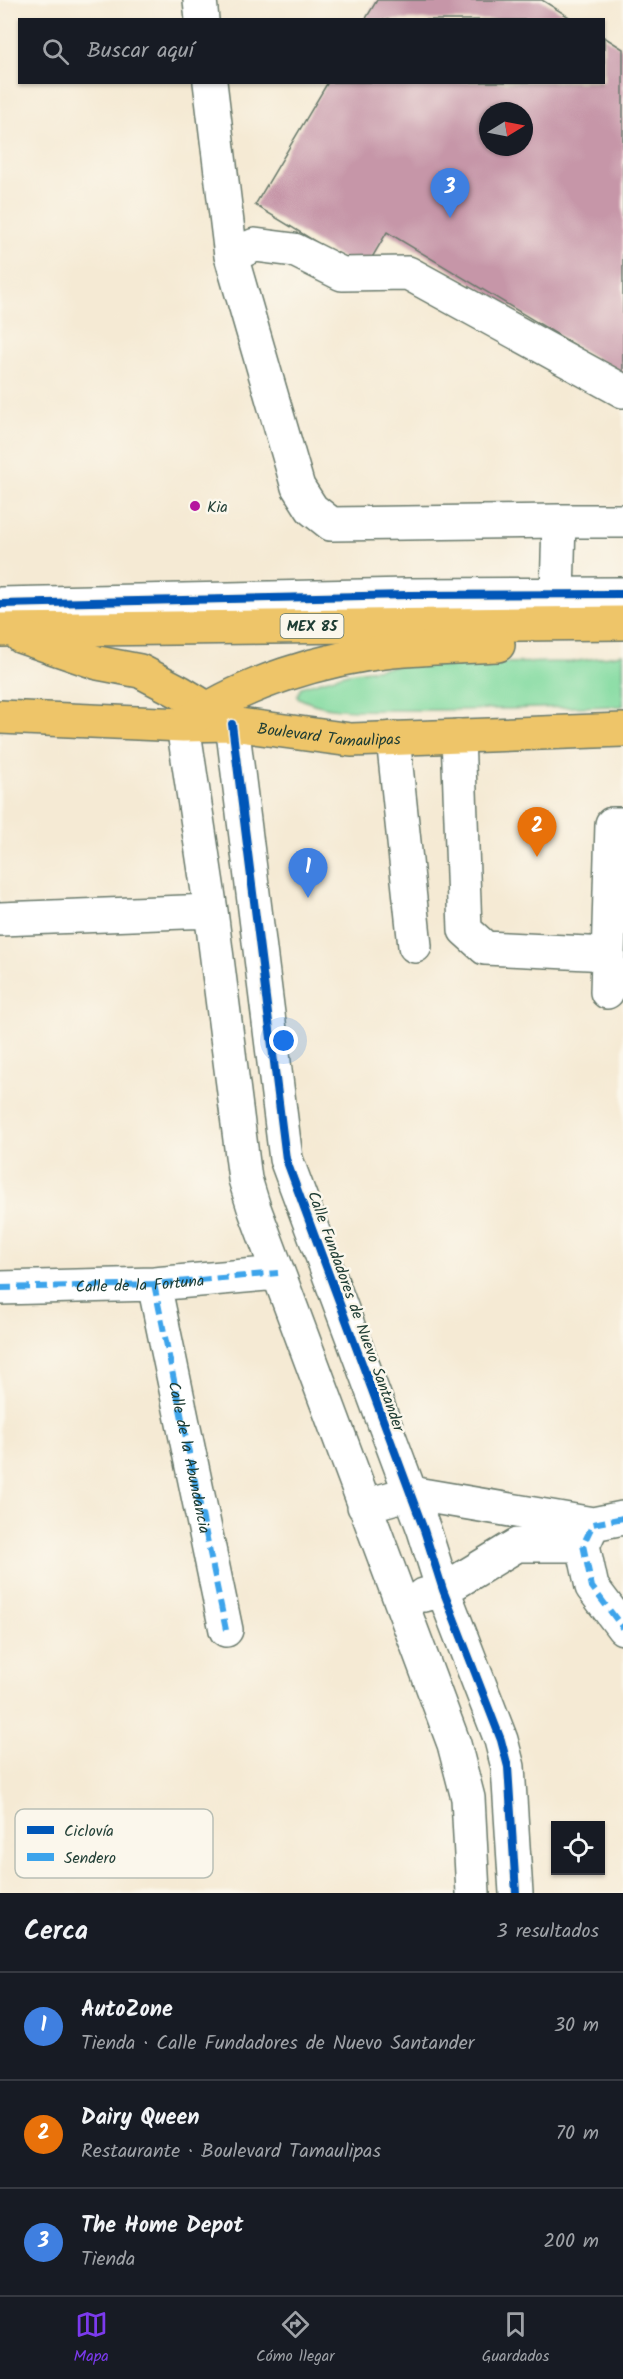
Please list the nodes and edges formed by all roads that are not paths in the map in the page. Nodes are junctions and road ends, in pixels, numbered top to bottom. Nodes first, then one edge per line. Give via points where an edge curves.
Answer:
1 (200, 0) edge
2 (202, 18) edge
3 (210, 84) edge
4 (231, 256) junction
5 (623, 391) edge
6 (559, 521) junction
7 (623, 521) edge
8 (623, 594) edge
9 (556, 595) junction
10 (409, 610) junction
11 (0, 621) edge
12 (623, 622) edge
13 (623, 632) edge
14 (0, 717) edge
15 (207, 719) junction
16 (623, 730) edge
17 (458, 736) junction
18 (393, 738) junction
19 (623, 824) edge
20 (211, 911) junction
21 (0, 919) edge
22 (415, 946) dead end
23 (608, 954) junction
24 (607, 992) dead end
25 (278, 1273) junction
26 (154, 1284) junction
27 (0, 1288) edge
28 (410, 1493) junction
29 (364, 1506) junction
30 (600, 1529) edge
31 (443, 1590) junction
32 (400, 1602) junction
33 (623, 1628) edge
34 (226, 1630) dead end
35 (473, 1893) edge
36 (516, 1893) edge

1 - 2 street
3 - 4 street
4 - 5 street via 255,245 294,250 342,274 408,273
4 - 6 street via 298,487 312,509 331,524
6 - 7 street
6 - 9 street
8 - 9 street
9 - 10 street
10 - 11 main road, MEX 85
10 - 12 main road, MEX 85
11 - 15 main road via 98,663 140,671
13 - 15 main road via 603,642 391,651 329,662 262,684
14 - 15 main road, Boulevard Tamaulipas
15 - 18 main road, Boulevard Tamaulipas via 351,740
15 - 20 street
15 - 28 street, Calle Fundadores de Nuevo Santander via 286,1159
16 - 17 main road, Boulevard Tamaulipas
17 - 18 main road, Boulevard Tamaulipas
17 - 23 street via 465,930 484,948
18 - 22 street
19 - 23 street via 612,824
20 - 21 street
20 - 25 street via 245,1179
23 - 24 street
25 - 26 street, Calle de la Fortuna
25 - 29 street
26 - 27 street, Calle de la Fortuna
26 - 34 street, Calle de la Abundancia
28 - 29 street
28 - 30 street
28 - 31 street, Calle Fundadores de Nuevo Santander
29 - 32 street
30 - 31 street via 517,1545
30 - 33 street via 592,1587
31 - 32 street
31 - 36 street, Calle Fundadores de Nuevo Santander via 508,1767
32 - 35 street via 464,1774

